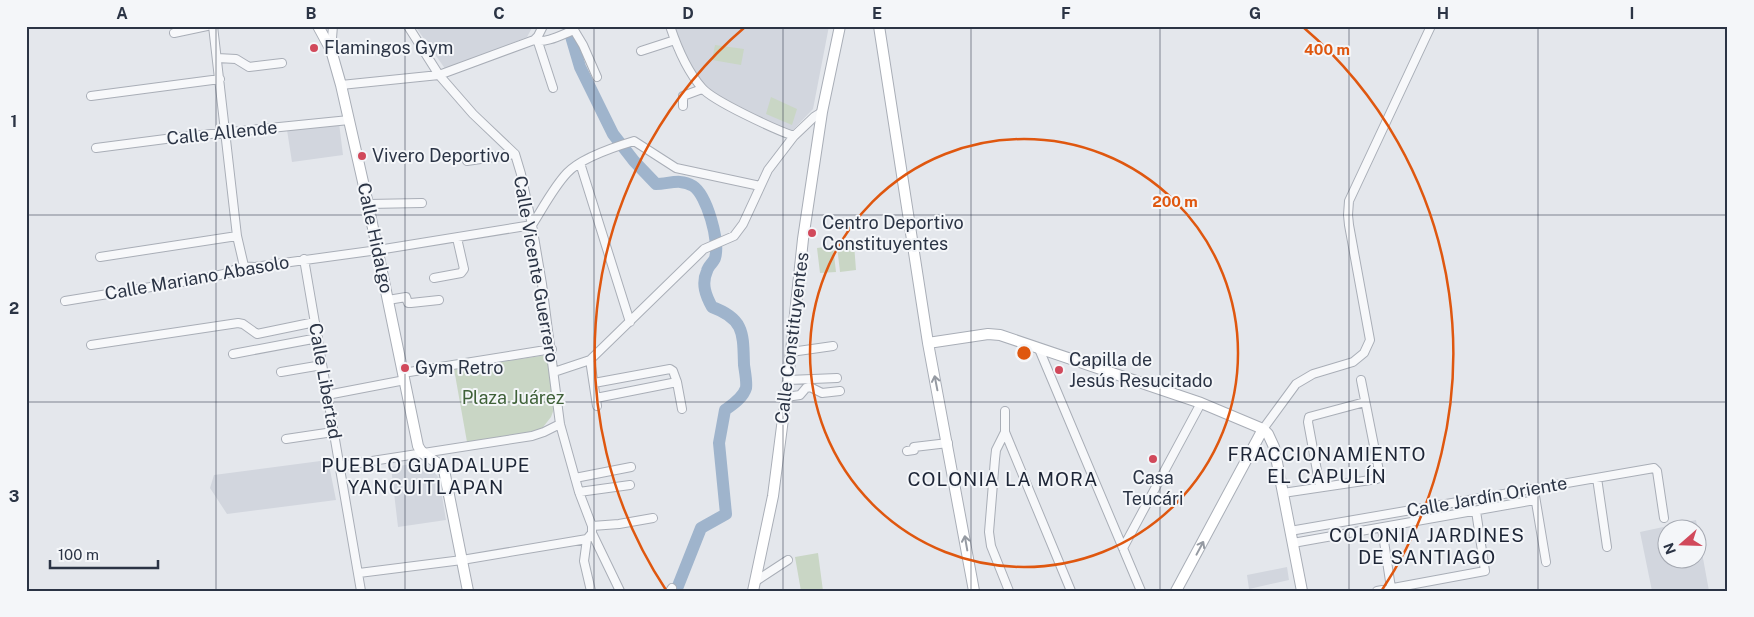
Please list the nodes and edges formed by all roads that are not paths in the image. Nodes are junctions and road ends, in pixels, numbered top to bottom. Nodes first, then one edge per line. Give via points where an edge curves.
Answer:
1 (207, 26) edge
2 (213, 26) edge
3 (318, 26) edge
4 (333, 26) edge
5 (408, 26) edge
6 (543, 26) edge
7 (670, 26) edge
8 (840, 26) edge
9 (878, 26) edge
10 (1431, 26) edge
11 (174, 33) dead end
12 (675, 40) junction
13 (536, 41) junction
14 (331, 50) junction
15 (641, 51) dead end
16 (217, 58) junction
17 (282, 63) dead end
18 (439, 75) junction
19 (597, 77) dead end
20 (220, 79) junction
21 (341, 85) junction
22 (553, 88) dead end
23 (702, 89) junction
24 (91, 96) dead end
25 (683, 106) dead end
26 (822, 112) junction
27 (349, 120) junction
28 (224, 133) junction
29 (794, 136) junction
30 (96, 148) dead end
31 (515, 154) junction
32 (467, 161) dead end
33 (580, 163) junction
34 (760, 186) junction
35 (422, 203) dead end
36 (368, 204) junction
37 (532, 225) junction
38 (237, 236) junction
39 (457, 238) junction
40 (378, 250) junction
41 (100, 257) dead end
42 (304, 259) junction
43 (244, 266) junction
44 (434, 278) dead end
45 (388, 300) junction
46 (440, 300) dead end
47 (65, 301) dead end
48 (315, 322) junction
49 (630, 322) junction
50 (318, 338) junction
51 (928, 343) junction
52 (91, 345) dead end
53 (833, 346) dead end
54 (552, 349) junction
55 (1038, 349) junction
56 (791, 352) junction
57 (233, 354) dead end
58 (590, 360) junction
59 (322, 365) junction
60 (281, 372) dead end
61 (554, 372) junction
62 (404, 376) junction
63 (837, 378) dead end
64 (788, 380) junction
65 (1361, 380) dead end
66 (677, 382) junction
67 (594, 383) junction
68 (840, 391) dead end
69 (327, 395) junction
70 (786, 397) junction
71 (1365, 402) junction
72 (1201, 403) junction
73 (682, 409) dead end
74 (1005, 411) dead end
75 (560, 424) junction
76 (1263, 429) junction
77 (333, 432) junction
78 (1004, 432) junction
79 (286, 439) dead end
80 (948, 443) junction
81 (907, 451) dead end
82 (421, 453) junction
83 (340, 466) junction
84 (631, 467) dead end
85 (575, 478) junction
86 (1597, 478) junction
87 (630, 485) dead end
88 (1320, 487) junction
89 (1534, 489) junction
90 (579, 492) junction
91 (1283, 493) junction
92 (1536, 500) junction
93 (1476, 511) junction
94 (653, 518) dead end
95 (1664, 518) dead end
96 (1346, 521) junction
97 (1382, 528) junction
98 (1290, 531) junction
99 (590, 533) junction
100 (1348, 534) junction
101 (1293, 543) junction
102 (1607, 547) dead end
103 (1123, 548) junction
104 (462, 560) junction
105 (788, 560) dead end
106 (1546, 562) dead end
107 (359, 573) junction
108 (754, 586) edge
109 (1391, 588) junction
110 (361, 591) edge
111 (468, 591) edge
112 (591, 591) edge
113 (620, 591) edge
114 (974, 591) edge
115 (1009, 591) edge
116 (1071, 591) edge
117 (1141, 591) edge
118 (1176, 591) edge
119 (1302, 591) edge
120 (1377, 591) edge

1 - 11 street
2 - 16 street
3 - 14 main road, Calle Hidalgo
4 - 14 street
5 - 18 street, Calle Vicente Guerrero
6 - 13 street
7 - 12 street
8 - 26 main road, Calle Constituyentes
9 - 51 main road
10 - 76 street via 1350,201 1348,215 1370,340 1364,353 1353,362 1313,374 1296,384
12 - 15 street
12 - 23 street
13 - 18 street
13 - 19 street via 574,30
13 - 22 street
14 - 21 main road, Calle Hidalgo
16 - 17 street via 236,59 249,67
16 - 20 street
18 - 21 street
18 - 31 street, Calle Vicente Guerrero via 473,114
20 - 24 street
20 - 28 street
21 - 27 main road, Calle Hidalgo
23 - 25 street via 683,96
23 - 29 street
26 - 29 street
26 - 56 main road, Calle Constituyentes via 803,239
27 - 28 street, Calle Allende
27 - 36 main road, Calle Hidalgo
28 - 30 street, Calle Allende
28 - 38 street
29 - 34 street
31 - 32 street
31 - 37 street, Calle Vicente Guerrero
33 - 34 street via 634,141 676,168
33 - 37 street via 567,173
33 - 49 street
34 - 49 street via 734,236 704,249
35 - 36 street
36 - 40 main road, Calle Hidalgo
37 - 39 street, Calle Mariano Abasolo
37 - 54 street, Calle Vicente Guerrero
38 - 41 street
38 - 43 street
39 - 40 street, Calle Mariano Abasolo
39 - 44 street via 464,267 462,272
40 - 42 street, Calle Mariano Abasolo
40 - 45 main road, Calle Hidalgo
42 - 43 street, Calle Mariano Abasolo
42 - 48 street, Calle Libertad
43 - 47 street, Calle Mariano Abasolo via 206,278
45 - 46 street via 406,297 408,303
45 - 62 main road, Calle Hidalgo
48 - 50 street, Calle Libertad
48 - 52 street via 257,334 238,323
49 - 58 street
50 - 57 street
50 - 59 street, Calle Libertad
51 - 55 main road via 988,334 1011,338
80 -> 51 main road
53 - 56 street
54 - 61 street, Calle Vicente Guerrero
54 - 62 street
55 - 72 main road
55 - 103 street
56 - 64 main road, Calle Constituyentes
58 - 61 street
58 - 67 street
59 - 60 street
59 - 69 street, Calle Libertad
61 - 75 street, Calle Vicente Guerrero
62 - 69 street
62 - 82 main road, Calle Hidalgo
63 - 64 street
64 - 70 main road, Calle Constituyentes
65 - 71 street
66 - 67 street via 670,369
66 - 67 street via 596,402
66 - 73 street
68 - 70 street via 822,393 810,387 800,395
69 - 77 street, Calle Libertad
70 - 108 main road, Calle Constituyentes via 773,496
71 - 88 street via 1309,417
71 - 88 street via 1380,476
72 - 76 main road
72 - 103 street
74 - 78 street
75 - 82 street via 532,436
75 - 85 street, Calle Vicente Guerrero
76 - 91 main road via 1274,447
118 -> 76 main road
77 - 79 street
77 - 83 street, Calle Libertad
78 - 115 street via 996,450 989,532 991,546
78 - 116 street
80 - 81 street via 914,447 914,450
114 -> 80 main road
82 - 83 street
82 - 104 main road via 444,470
83 - 107 street, Calle Libertad
84 - 85 street
85 - 90 street, Calle Vicente Guerrero
86 - 89 street, Calle Jardín Oriente
86 - 95 street, Calle Jardín Oriente via 1654,468
86 - 102 street
87 - 90 street
88 - 91 street
89 - 92 street
89 - 96 street, Calle Jardín Oriente
90 - 99 street, Calle Vicente Guerrero
91 - 98 main road
92 - 93 street
92 - 106 street
93 - 97 street
93 - 109 street via 1484,572
94 - 99 street
96 - 98 street, Calle Jardín Oriente
96 - 100 street
97 - 100 street
97 - 109 street
98 - 101 main road
99 - 104 street
99 - 112 street via 584,561
99 - 113 street, Calle Vicente Guerrero
100 - 101 street
101 - 119 main road
103 - 117 street
104 - 107 street
104 - 111 main road
105 - 108 street
107 - 110 street, Calle Libertad
109 - 120 street

